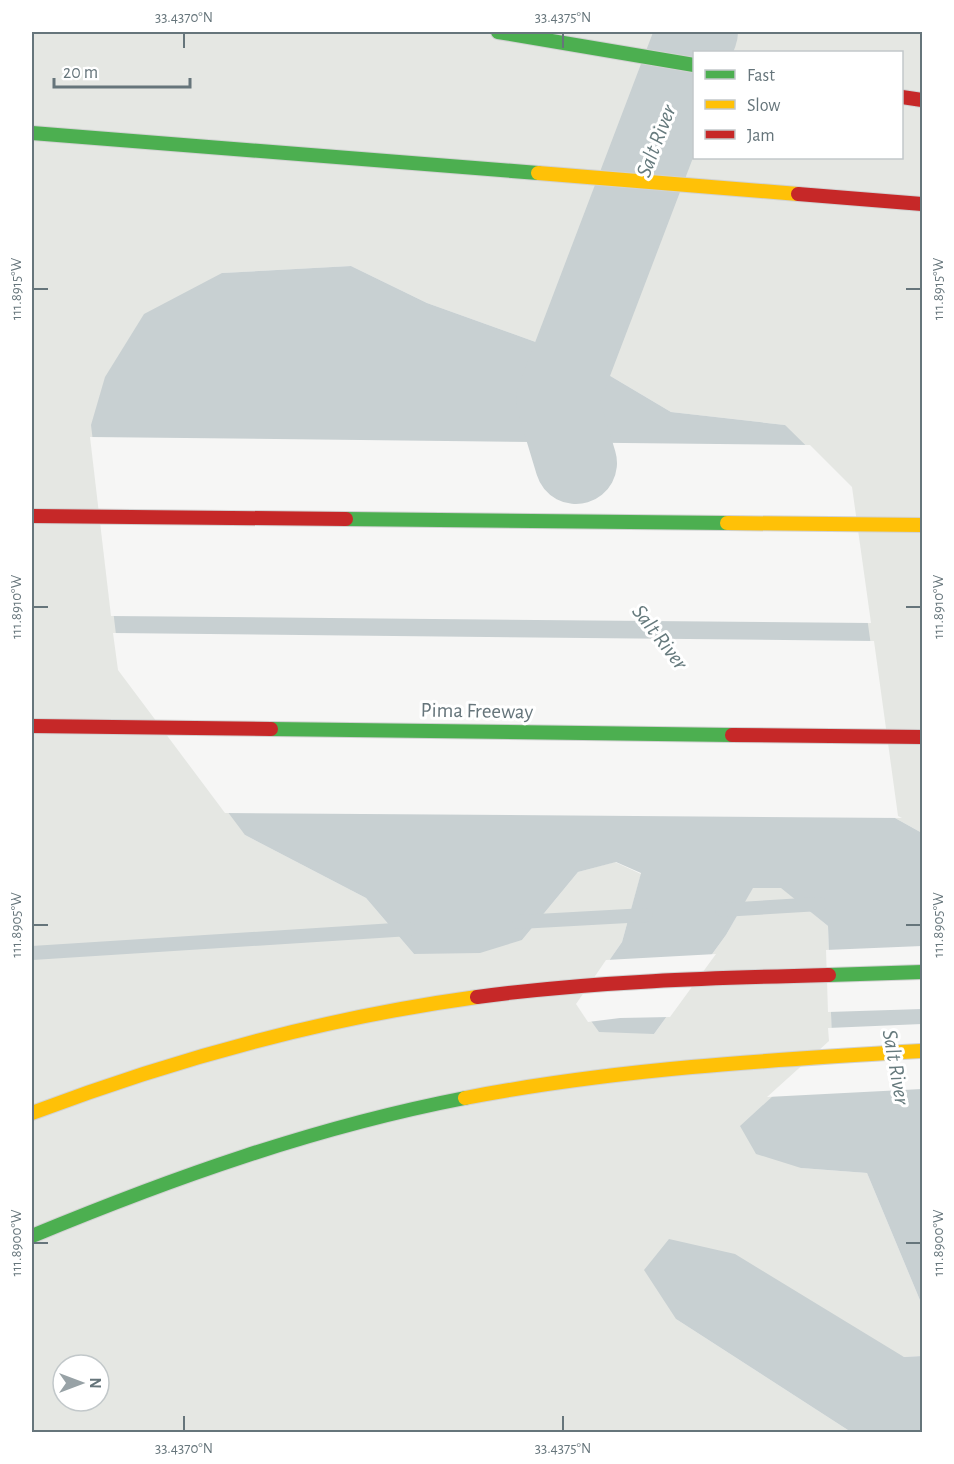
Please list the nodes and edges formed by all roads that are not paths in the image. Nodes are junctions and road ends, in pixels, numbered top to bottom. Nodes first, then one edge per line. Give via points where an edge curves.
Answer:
1 (498, 32) edge
2 (693, 65) edge
3 (903, 97) edge
4 (922, 100) edge
5 (32, 133) edge
6 (922, 204) edge
7 (32, 516) edge
8 (922, 525) edge
9 (32, 726) edge
10 (922, 737) edge
11 (922, 972) edge
12 (922, 1051) edge
13 (32, 1113) edge
14 (32, 1236) edge

1 - 2 highway
3 - 4 highway
5 - 6 highway
7 - 8 highway
9 - 10 highway, Pima Freeway
11 - 13 highway via 574,987 410,1008 245,1042 161,1066
12 - 14 highway via 663,1069 434,1104 228,1161 109,1203

